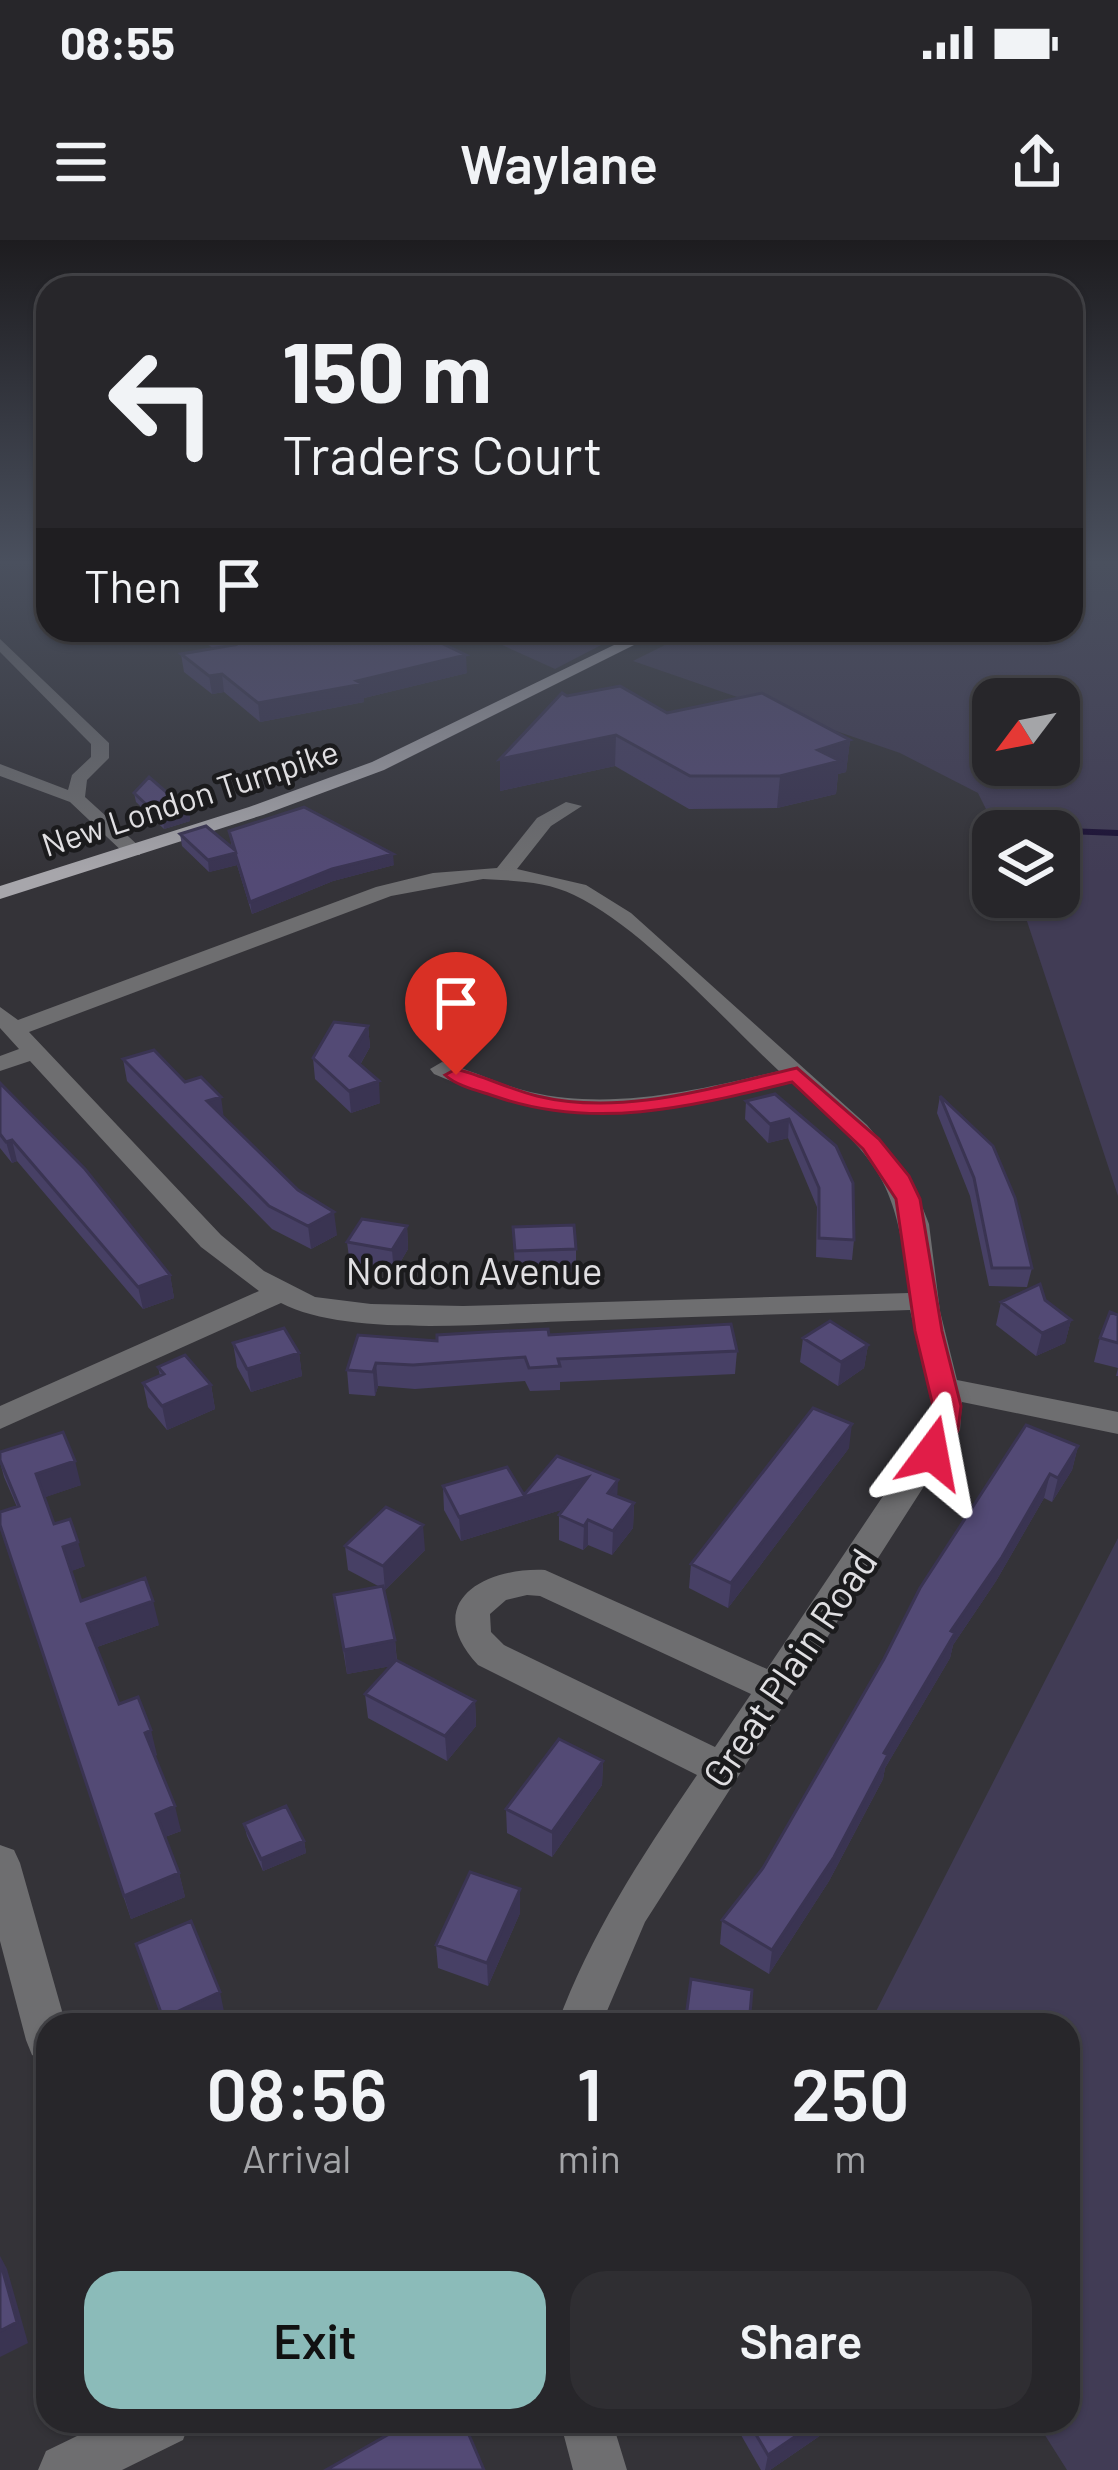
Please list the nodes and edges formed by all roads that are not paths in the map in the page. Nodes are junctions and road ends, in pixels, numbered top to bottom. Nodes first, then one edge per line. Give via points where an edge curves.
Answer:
1 (22, 665) edge
2 (585, 665) edge
3 (0, 769) edge
4 (76, 798) junction
5 (573, 806) dead end
6 (134, 851) junction
7 (504, 872) junction
8 (0, 893) edge
9 (16, 1031) edge
10 (0, 1064) edge
11 (442, 1069) dead end
12 (797, 1075) junction
13 (279, 1293) junction
14 (923, 1301) junction
15 (944, 1388) junction
16 (0, 1418) edge
17 (1118, 1423) edge
18 (775, 1689) junction
19 (722, 1769) junction
20 (0, 1863) edge
21 (40, 2013) edge
22 (585, 2013) edge
23 (137, 2433) edge
24 (589, 2433) edge
25 (65, 2470) edge
26 (600, 2470) edge

1 - 4 street via 100,743
2 - 6 main road, New London Turnpike via 378,766
3 - 4 street
4 - 6 street
5 - 7 street via 544,822
6 - 8 main road, New London Turnpike
7 - 9 street, Great Plain Road via 390,889
7 - 12 street, Great Plain Road via 560,881 604,902
9 - 10 street, Great Plain Road
9 - 13 street, Nordon Avenue via 211,1241
11 - 12 street via 529,1101 599,1110 664,1105
12 - 14 street, Great Plain Road via 898,1178 915,1224
13 - 14 street, Nordon Avenue via 332,1310 398,1314
13 - 16 street
14 - 15 street, Great Plain Road
15 - 17 street
15 - 18 street, Great Plain Road via 947,1414 936,1446
18 - 19 street, Great Plain Road
18 - 19 street via 545,1583 509,1583 478,1603 471,1623 491,1655
19 - 22 street, Great Plain Road via 623,1921
20 - 21 street
23 - 25 street
24 - 26 street

